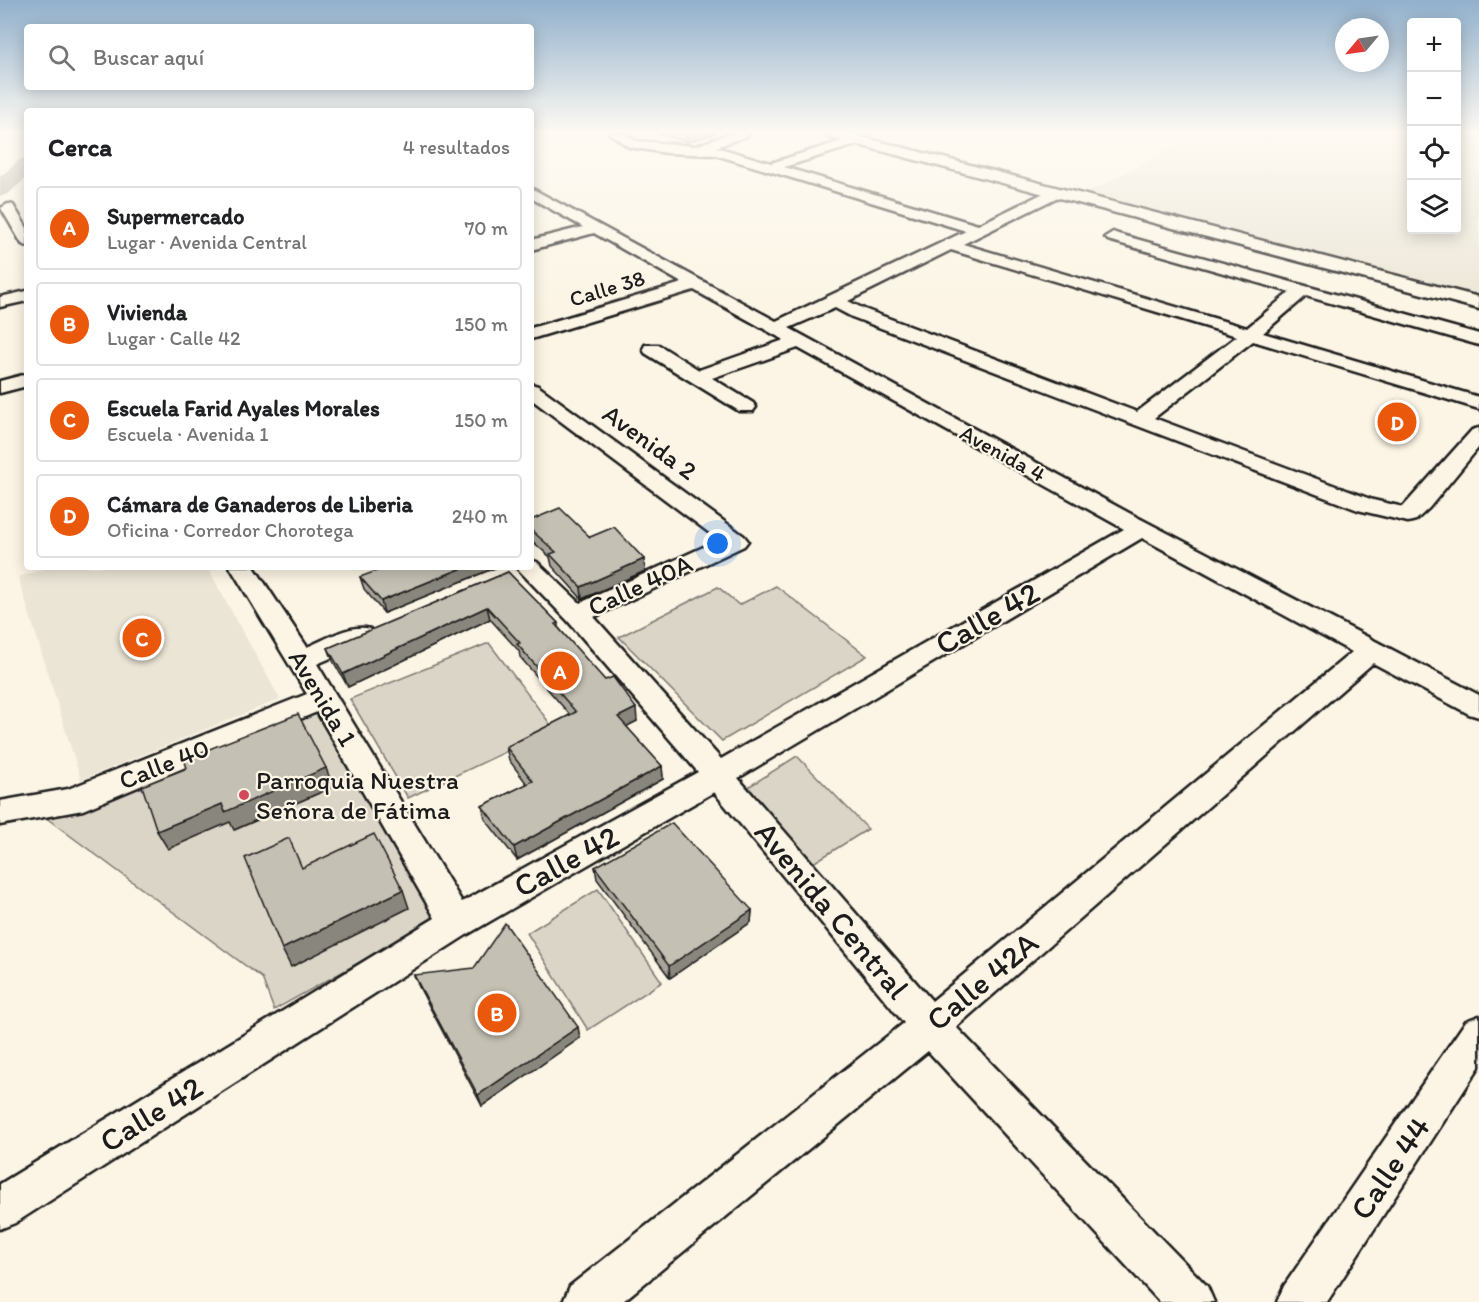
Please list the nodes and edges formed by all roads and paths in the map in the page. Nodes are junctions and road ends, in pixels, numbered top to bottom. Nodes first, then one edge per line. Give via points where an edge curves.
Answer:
1 (534, 194) edge
2 (860, 194) edge
3 (1053, 194) edge
4 (1064, 194) edge
5 (8, 208) dead end
6 (596, 228) junction
7 (980, 230) junction
8 (24, 236) edge
9 (1113, 237) dead end
10 (534, 244) edge
11 (950, 245) junction
12 (696, 284) junction
13 (1302, 291) junction
14 (24, 297) edge
15 (835, 301) junction
16 (0, 302) edge
17 (1479, 303) edge
18 (775, 328) junction
19 (534, 333) edge
20 (1250, 335) junction
21 (1479, 340) edge
22 (799, 341) junction
23 (652, 349) dead end
24 (697, 377) junction
25 (24, 381) edge
26 (0, 387) edge
27 (534, 392) edge
28 (1479, 403) edge
29 (746, 407) dead end
30 (1139, 420) junction
31 (1479, 434) edge
32 (1142, 528) junction
33 (736, 541) joint
34 (245, 570) edge
35 (519, 570) edge
36 (577, 615) junction
37 (386, 624) edge
38 (1370, 651) junction
39 (301, 660) junction
40 (323, 699) junction
41 (1479, 707) edge
42 (718, 775) junction
43 (0, 813) edge
44 (456, 923) junction
45 (930, 1026) junction
46 (1479, 1034) edge
47 (0, 1208) edge
48 (586, 1302) edge
49 (1191, 1302) edge
50 (1300, 1302) edge

1 - 6 street, Avenida 4
2 - 7 street
3 - 7 street
4 - 17 main road
5 - 8 street
6 - 10 street
6 - 12 street, Avenida 4
7 - 11 street
9 - 13 street
11 - 15 street
11 - 20 street
12 - 18 street, Avenida 4
12 - 19 street, Calle 38
13 - 20 street
13 - 21 street
14 - 16 street
15 - 18 street
15 - 30 street
18 - 22 street, Avenida 4
20 - 28 street
20 - 30 street
22 - 24 street
22 - 32 street, Avenida 4
23 - 24 street
24 - 29 street
25 - 26 street
27 - 33 street, Avenida 2
30 - 31 street via 1366,505 1408,515
32 - 38 street, Avenida 4
32 - 42 street, Calle 42
33 - 36 street, Calle 40A
34 - 39 street, Avenida 1
35 - 36 street, Avenida Central
36 - 42 street, Avenida Central
37 - 39 street
38 - 41 street, Avenida 4
38 - 45 street, Calle 42A
39 - 40 street, Avenida 1
40 - 43 street, Calle 40 via 72,801
40 - 44 street, Avenida 1
42 - 44 street, Calle 42
42 - 45 street, Avenida Central
44 - 47 street, Calle 42
45 - 48 street, Calle 42A
45 - 49 street, Avenida Central
46 - 50 street, Calle 44

